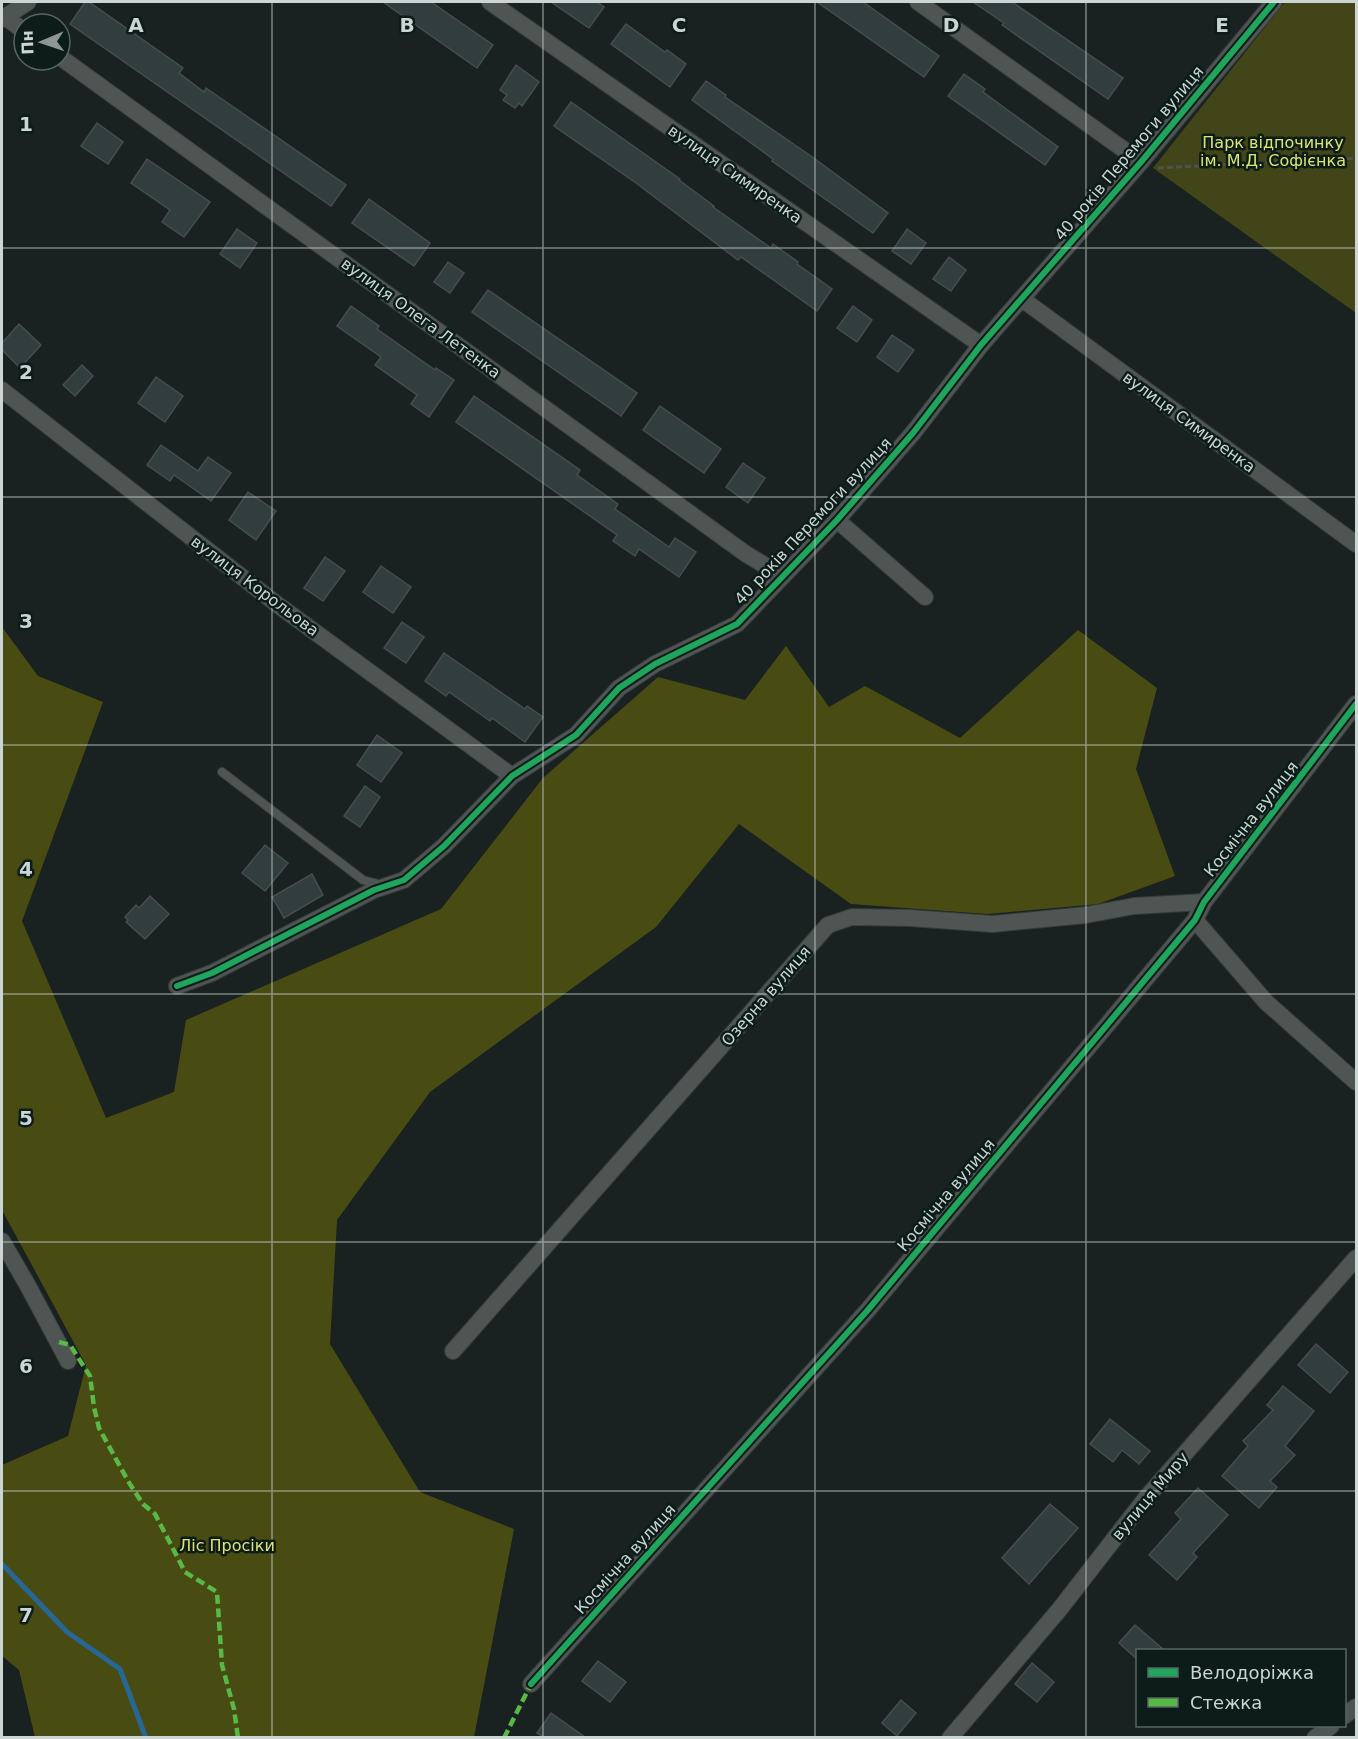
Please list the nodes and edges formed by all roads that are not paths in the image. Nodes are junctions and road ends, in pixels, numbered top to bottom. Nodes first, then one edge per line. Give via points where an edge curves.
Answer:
1 (28, 2) edge
2 (490, 2) edge
3 (918, 2) edge
4 (1274, 2) edge
5 (3, 18) edge
6 (72, 66) edge
7 (1141, 162) junction
8 (1022, 299) junction
9 (981, 345) junction
10 (2, 390) edge
11 (837, 520) junction
12 (1356, 544) edge
13 (783, 576) junction
14 (925, 597) dead end
15 (1356, 704) edge
16 (222, 772) dead end
17 (512, 776) junction
18 (386, 886) junction
19 (1204, 902) junction
20 (1195, 920) junction
21 (177, 986) dead end
22 (1356, 1082) edge
23 (2, 1242) edge
24 (1356, 1258) edge
25 (453, 1351) dead end
26 (68, 1361) dead end
27 (531, 1684) dead end
28 (1328, 1727) edge
29 (950, 1737) edge
30 (1315, 1737) edge

1 - 5 street
2 - 9 street, вулиця Симиренка
3 - 7 street
4 - 7 street, 40 років Перемоги вулиця
6 - 13 street, вулиця Олега Летенка via 746,554
7 - 8 street, 40 років Перемоги вулиця
8 - 9 street, 40 років Перемоги вулиця
8 - 12 street, вулиця Симиренка
9 - 11 street, 40 років Перемоги вулиця via 913,433
10 - 17 street, вулиця Корольова via 278,605
11 - 13 street, 40 років Перемоги вулиця
11 - 14 street
13 - 17 street, 40 років Перемоги вулиця via 737,624 655,664 619,688 576,735
15 - 19 street, Космічна вулиця
16 - 18 lane via 363,880
17 - 18 street, 40 років Перемоги вулиця via 444,846 404,880
18 - 21 street, 40 років Перемоги вулиця via 212,973
19 - 20 street, Космічна вулиця
19 - 25 street, Озерна вулиця via 1134,906 993,924 852,917 828,925
20 - 22 street via 1266,1002
20 - 27 street, Космічна вулиця via 867,1311
23 - 26 street
24 - 29 street, вулиця Миру via 1146,1498 1059,1610
28 - 30 street

